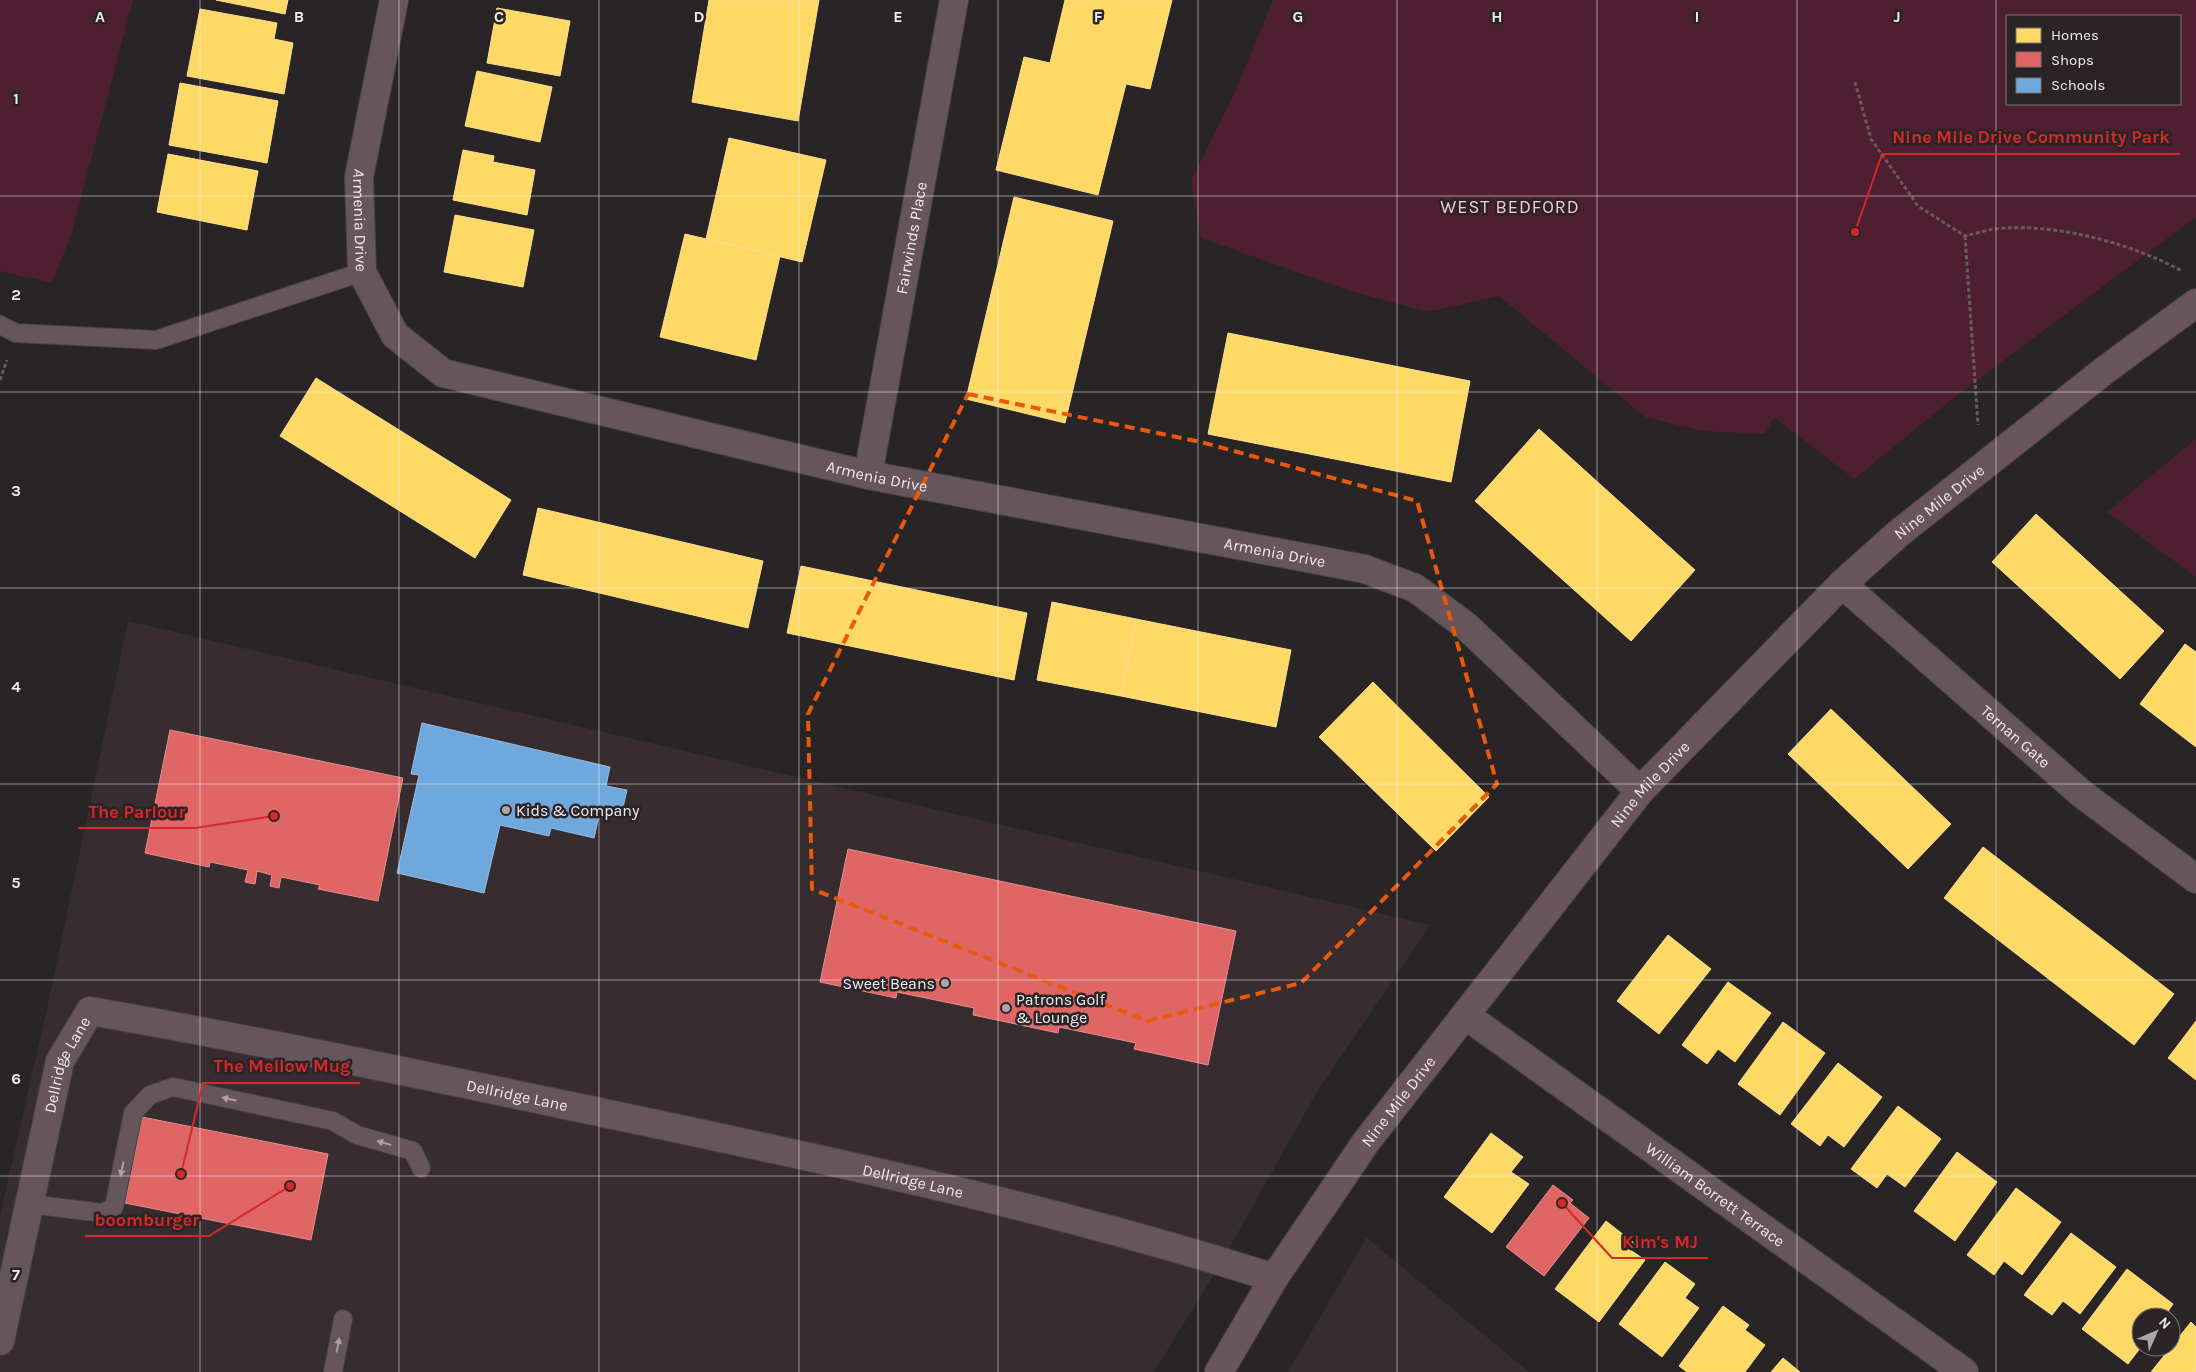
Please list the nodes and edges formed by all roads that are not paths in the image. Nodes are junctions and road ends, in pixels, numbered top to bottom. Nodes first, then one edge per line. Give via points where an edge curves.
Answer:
1 (394, 0) edge
2 (954, 0) edge
3 (362, 272) junction
4 (2196, 303) edge
5 (0, 325) edge
6 (868, 476) junction
7 (1842, 584) junction
8 (1640, 791) junction
9 (2196, 879) edge
10 (1465, 1015) junction
11 (420, 1168) dead end
12 (29, 1204) junction
13 (1274, 1278) junction
14 (343, 1319) dead end
15 (0, 1341) edge
16 (333, 1372) edge
17 (1219, 1372) edge
18 (1964, 1372) edge

1 - 3 street, Armenia Drive via 359,177
2 - 6 street, Fairwinds Place
3 - 5 lane via 156,340 16,333
3 - 6 street, Armenia Drive via 395,335 443,373
4 - 7 street, Nine Mile Drive via 1981,468
6 - 8 street, Armenia Drive via 1365,568 1416,588 1466,626
7 - 8 street, Nine Mile Drive
7 - 9 street, Ternan Gate via 2082,794
8 - 10 street, Nine Mile Drive
10 - 13 street, Nine Mile Drive via 1366,1142
10 - 18 street, William Borrett Terrace
11 -> 12 lane via 413,1152 357,1135 334,1121 173,1087 150,1095 133,1114 114,1207 103,1213
12 - 13 street, Dellridge Lane via 60,1061 90,1011 782,1150 1035,1211
12 - 15 street, Dellridge Lane
13 - 17 street, Nine Mile Drive
16 -> 14 lane

